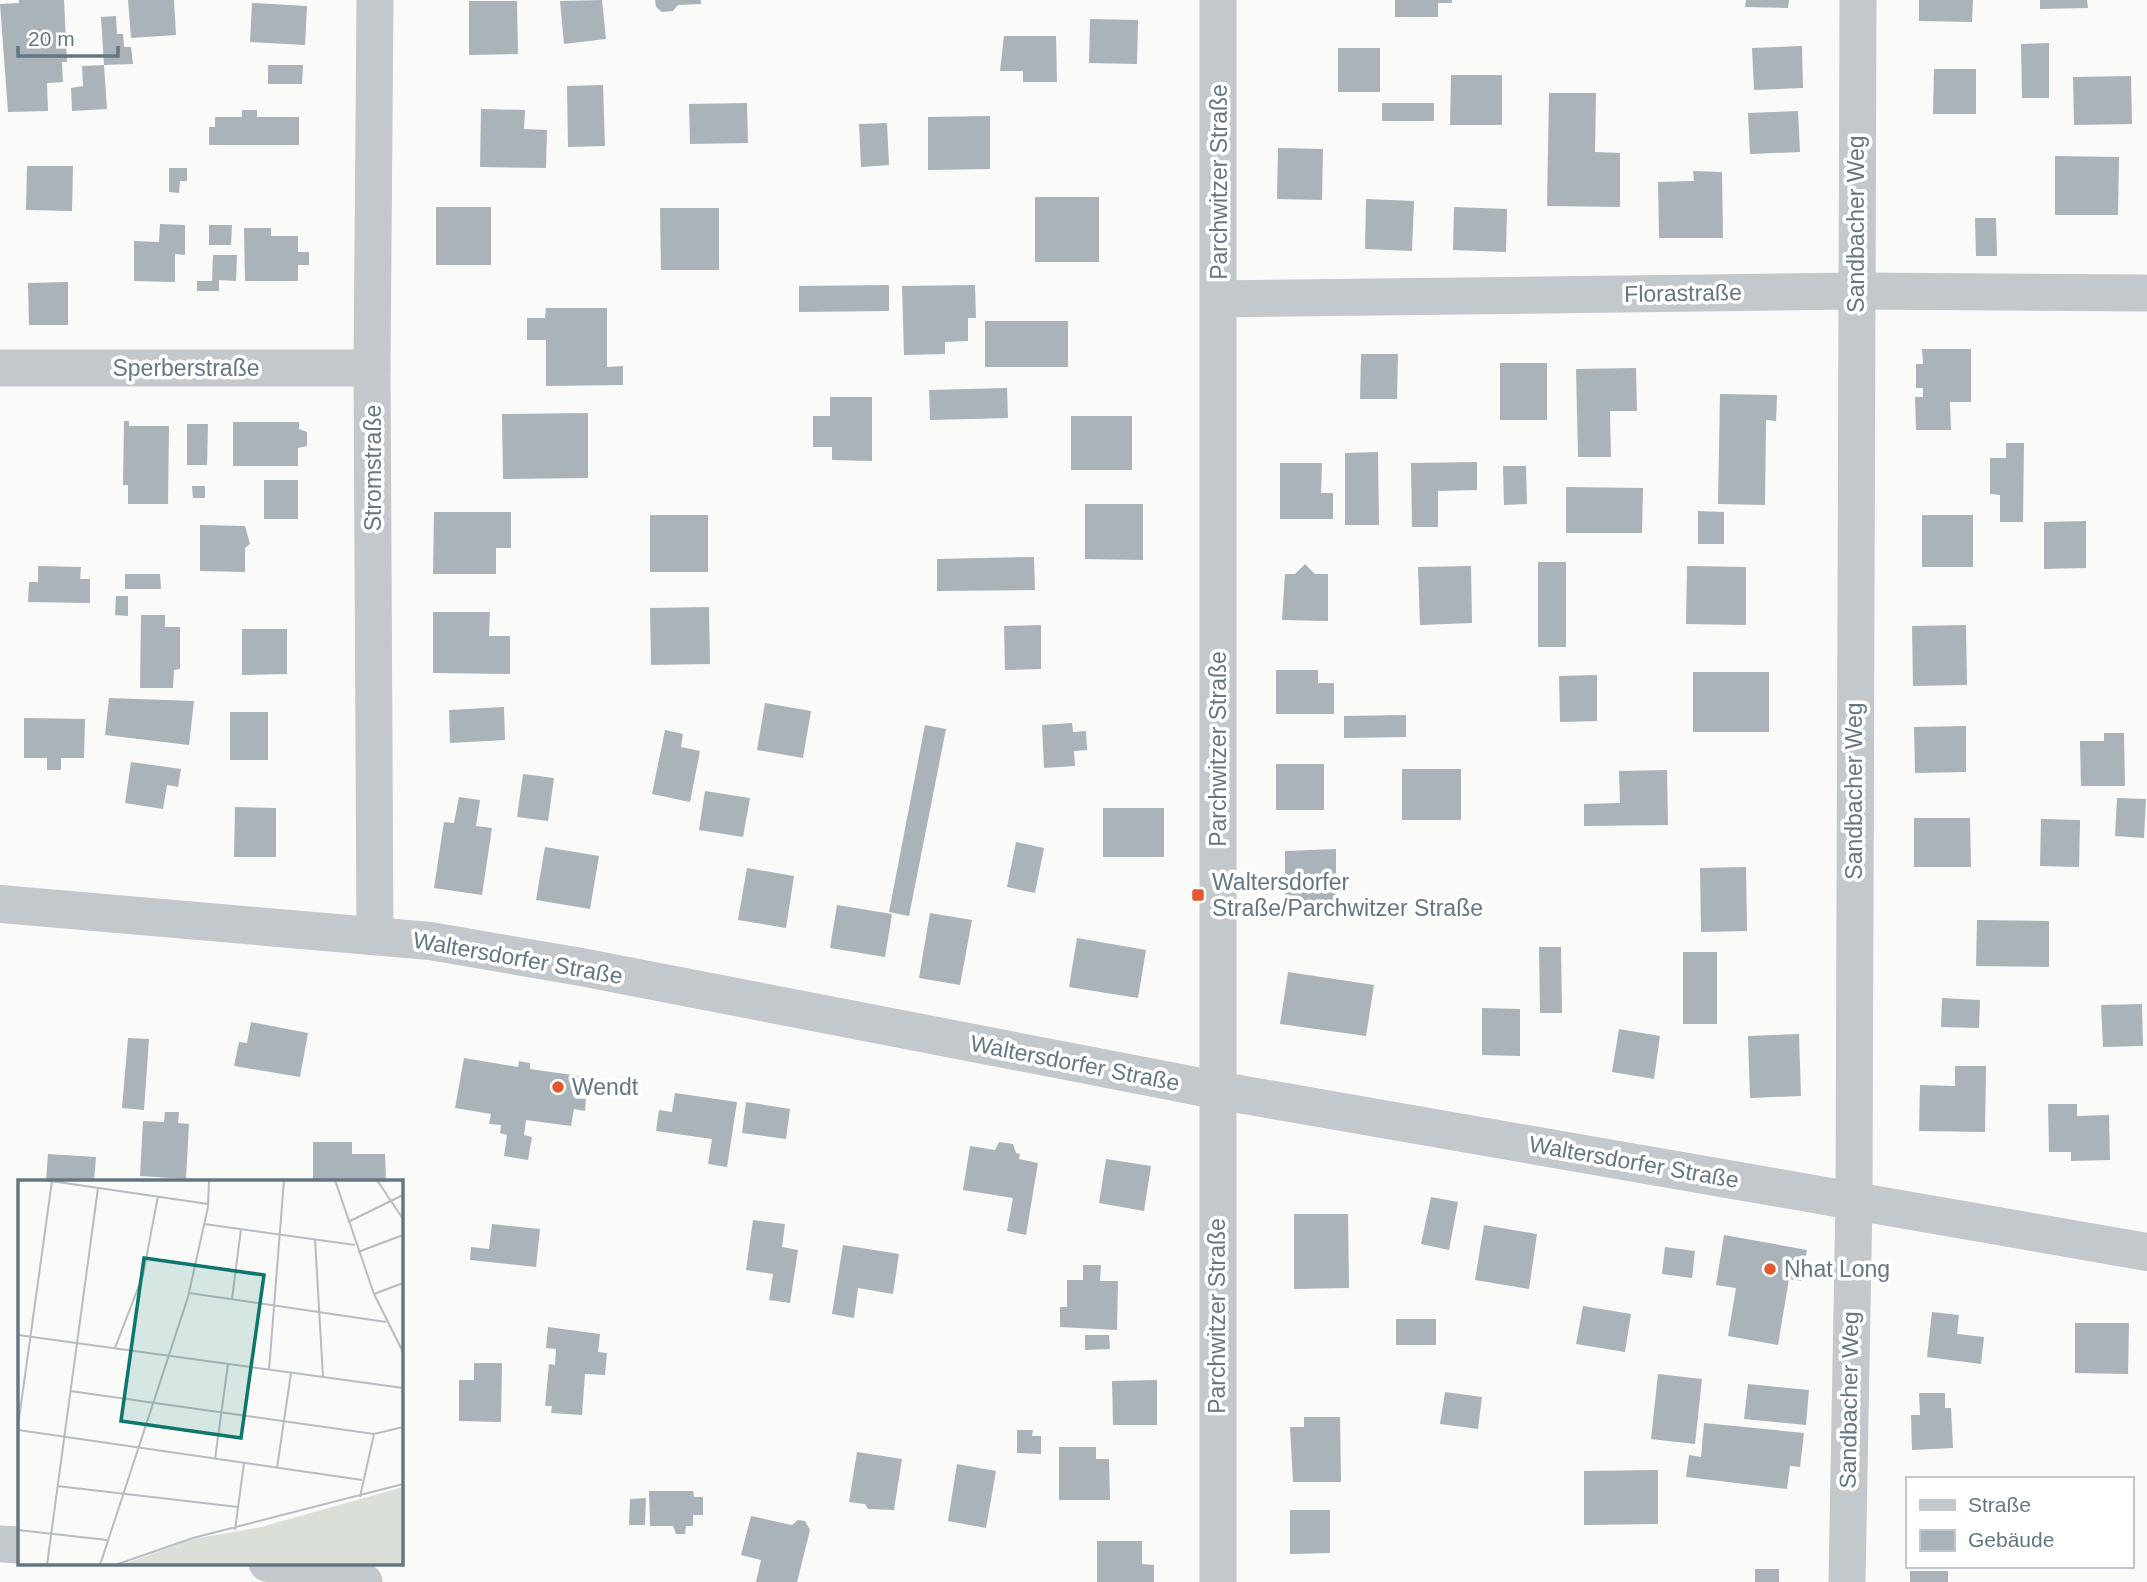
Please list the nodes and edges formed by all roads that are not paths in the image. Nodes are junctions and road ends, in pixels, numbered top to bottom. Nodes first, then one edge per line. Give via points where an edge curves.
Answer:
1 (375, 0) edge
2 (1218, 0) edge
3 (1858, 0) edge
4 (1855, 291) junction
5 (2147, 293) edge
6 (1219, 299) junction
7 (0, 368) edge
8 (372, 368) junction
9 (0, 904) edge
10 (375, 936) junction
11 (1216, 1090) junction
12 (1854, 1200) junction
13 (2147, 1252) edge
14 (0, 1544) edge
15 (18, 1545) edge
16 (272, 1564) edge
17 (364, 1582) edge
18 (1218, 1582) edge
19 (1847, 1582) edge

1 - 8 street, Stromstraße
2 - 6 street, Parchwitzer Straße
3 - 4 street, Sandbacher Weg
4 - 5 street, Florastraße
4 - 6 street, Florastraße
4 - 12 street, Sandbacher Weg
6 - 11 street, Parchwitzer Straße
7 - 8 street, Sperberstraße
8 - 10 street, Stromstraße
9 - 10 street, Waltersdorfer Straße
10 - 11 street, Waltersdorfer Straße via 581,967
11 - 12 street, Waltersdorfer Straße
11 - 18 street, Parchwitzer Straße
12 - 13 street, Waltersdorfer Straße
12 - 19 street, Sandbacher Weg
14 - 15 street
16 - 17 street

